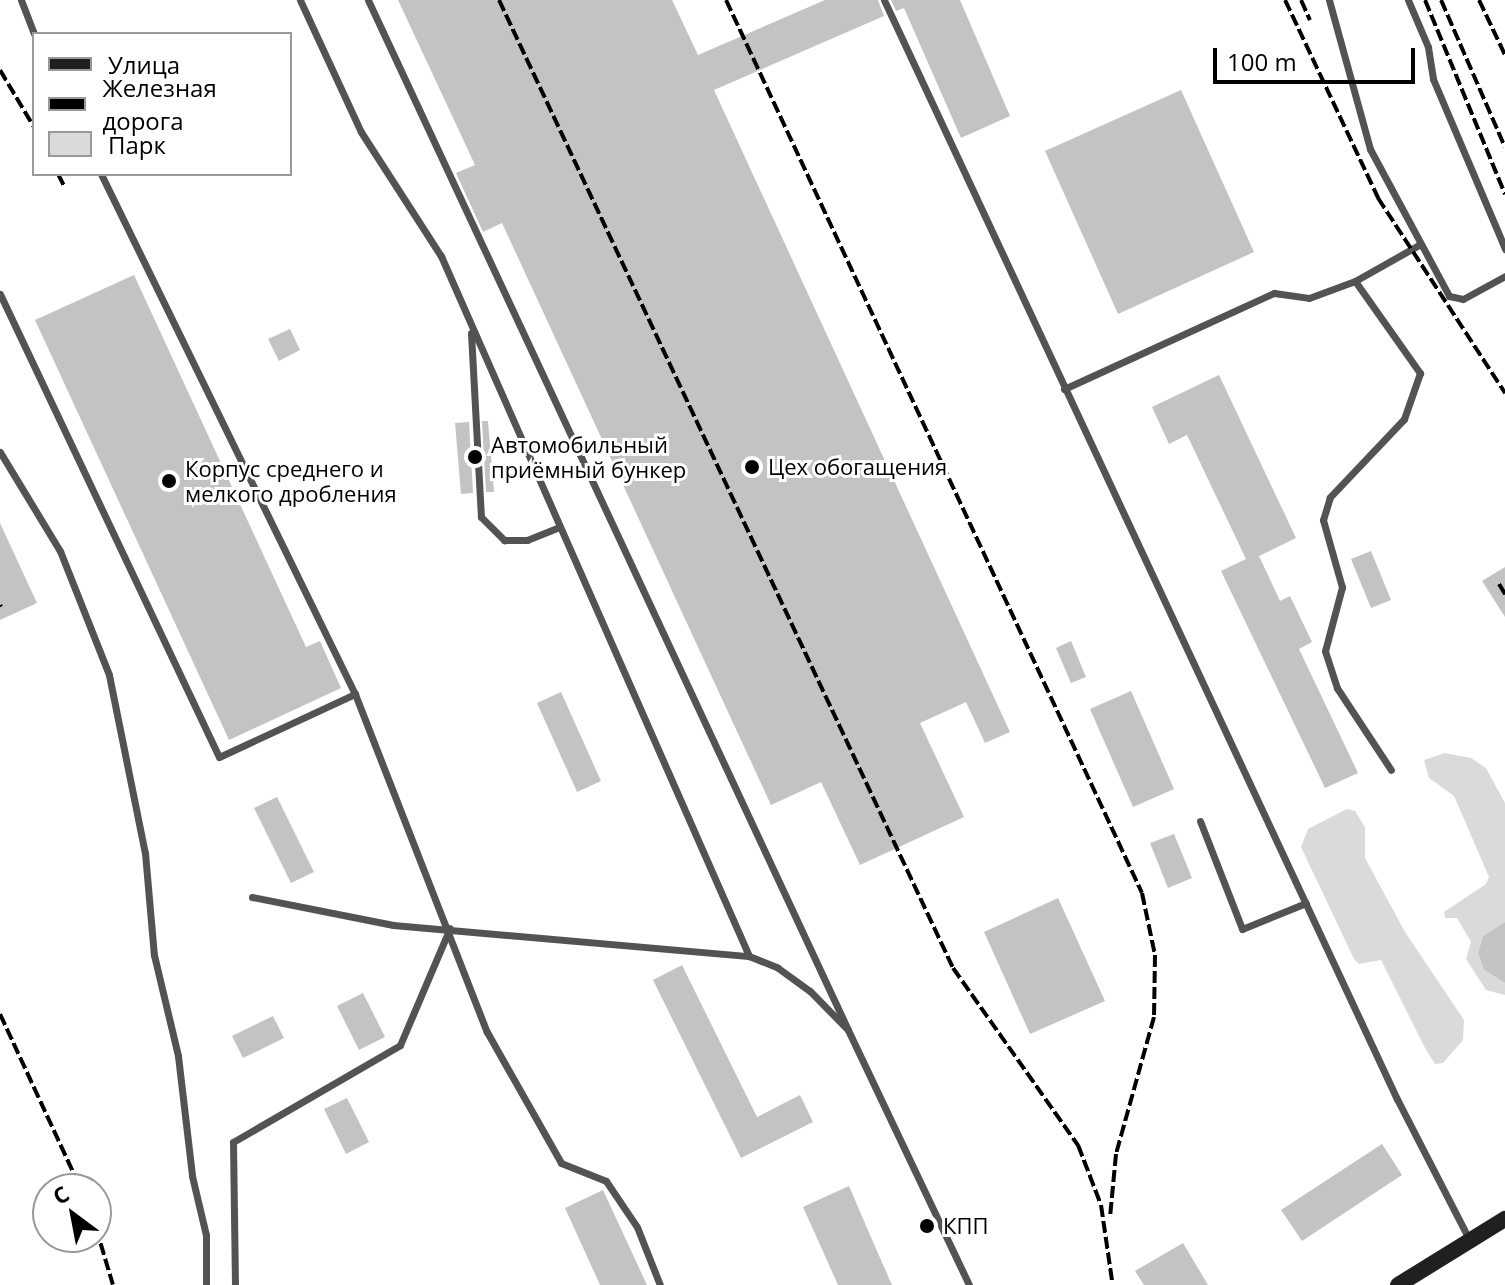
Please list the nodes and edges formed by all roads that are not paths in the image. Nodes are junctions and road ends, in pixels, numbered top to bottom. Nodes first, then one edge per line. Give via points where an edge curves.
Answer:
1 (21, 0) edge
2 (300, 0) edge
3 (368, 0) edge
4 (884, 0) edge
5 (1329, 0) edge
6 (1408, 0) edge
7 (33, 32) edge
8 (102, 176) edge
9 (1419, 245) junction
10 (1505, 249) edge
11 (1505, 276) edge
12 (1355, 281) junction
13 (0, 294) edge
14 (471, 327) junction
15 (1064, 389) junction
16 (0, 452) edge
17 (560, 527) junction
18 (355, 694) junction
19 (1391, 770) dead end
20 (1200, 821) dead end
21 (252, 897) dead end
22 (1306, 903) junction
23 (450, 928) junction
24 (749, 956) junction
25 (848, 1030) junction
26 (1505, 1219) edge
27 (1470, 1241) junction
28 (206, 1285) edge
29 (235, 1285) edge
30 (660, 1285) edge
31 (969, 1285) edge
32 (1398, 1285) edge

1 - 7 lane
2 - 14 lane via 361,132 431,233
3 - 25 lane
4 - 15 lane
5 - 9 lane via 1370,149
6 - 10 lane via 1428,47 1433,79
8 - 18 lane
9 - 11 lane via 1455,299 1493,286
9 - 12 lane
12 - 15 lane via 1309,298 1274,293
12 - 19 lane via 1420,373 1404,419 1330,497 1323,520 1342,587 1325,651 1337,688
13 - 18 lane via 219,757
14 - 17 lane
14 - 17 lane via 481,517 504,540 527,540
15 - 22 lane
16 - 28 lane via 60,551 109,675 145,853 154,955 175,1043 192,1176 206,1235
17 - 24 lane
18 - 23 lane
20 - 22 lane via 1242,929
21 - 23 lane via 393,925
22 - 27 lane
23 - 24 lane
23 - 29 lane via 400,1045 233,1142
23 - 30 lane via 487,1032 561,1163 606,1181 637,1227
24 - 25 lane via 792,977
25 - 31 lane
26 - 27 main road
27 - 32 main road

